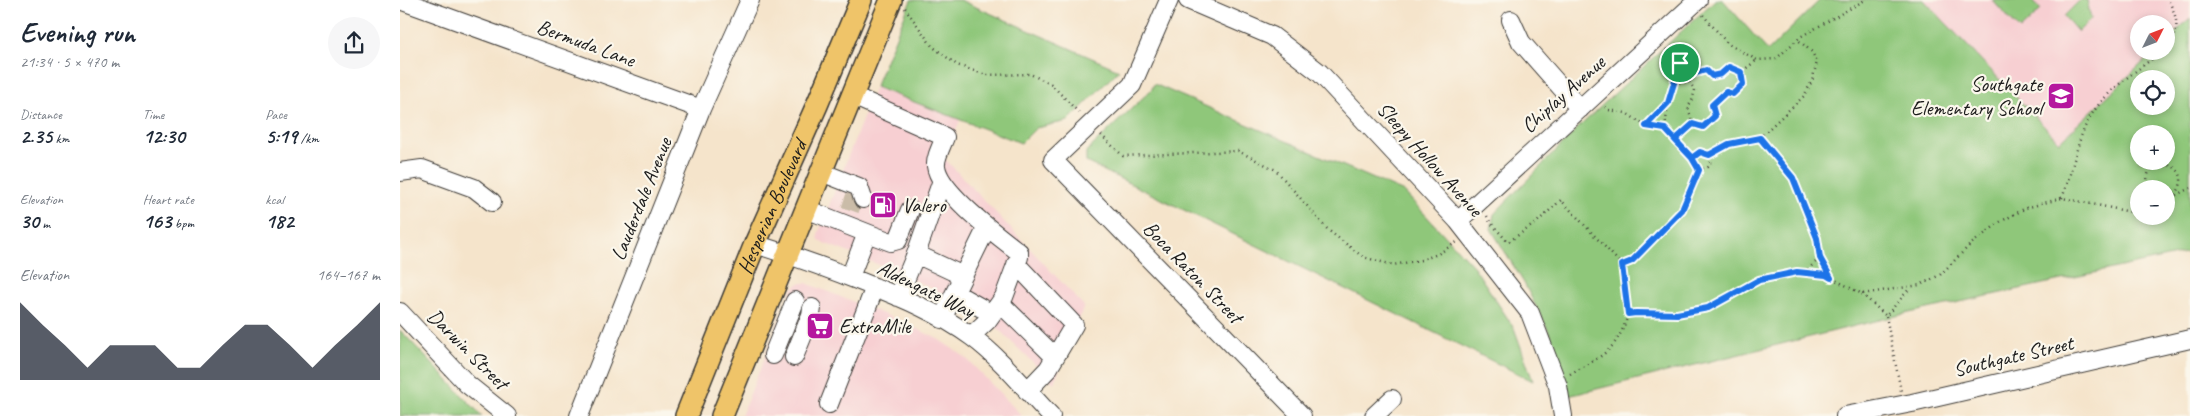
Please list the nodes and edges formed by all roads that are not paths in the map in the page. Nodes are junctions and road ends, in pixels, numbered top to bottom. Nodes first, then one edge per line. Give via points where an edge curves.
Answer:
1 (400, 0) edge
2 (750, 0) edge
3 (861, 0) edge
4 (1169, 0) edge
5 (1188, 0) edge
6 (896, 2) edge
7 (1696, 2) edge
8 (1511, 20) dead end
9 (853, 96) junction
10 (701, 109) junction
11 (1580, 110) junction
12 (400, 172) edge
13 (821, 172) junction
14 (941, 183) junction
15 (492, 202) dead end
16 (852, 205) junction
17 (806, 209) junction
18 (910, 210) dead end
19 (1458, 221) junction
20 (987, 227) junction
21 (867, 233) junction
22 (755, 244) junction
23 (788, 254) junction
24 (916, 254) junction
25 (1016, 264) junction
26 (963, 276) junction
27 (850, 277) junction
28 (875, 287) junction
29 (955, 293) junction
30 (898, 297) junction
31 (804, 304) dead end
32 (996, 309) junction
33 (400, 312) edge
34 (942, 319) junction
35 (971, 336) junction
36 (2190, 339) edge
37 (783, 356) dead end
38 (1055, 357) junction
39 (1027, 391) junction
40 (1392, 399) dead end
41 (829, 404) dead end
42 (1910, 408) edge
43 (507, 416) edge
44 (579, 416) edge
45 (686, 416) edge
46 (722, 416) edge
47 (1051, 416) edge
48 (1302, 416) edge
49 (1374, 416) edge
50 (1563, 416) edge
51 (1845, 416) edge

1 - 10 street, Bermuda Lane
2 - 10 street, Lauderdale Avenue
3 - 22 main road, Hesperian Boulevard
4 - 48 street, Boca Raton Street via 1132,85 1053,160
5 - 19 street, Sleepy Hollow Avenue via 1272,36 1320,73
6 - 9 main road, Hesperian Boulevard
7 - 11 street, Chiplay Avenue
8 - 11 street via 1521,42
9 - 13 main road, Hesperian Boulevard
9 - 14 street via 945,137 935,165
10 - 44 street, Lauderdale Avenue
11 - 19 street, Chiplay Avenue
12 - 15 street via 422,170 474,188
13 - 16 street
13 - 17 main road, Hesperian Boulevard
14 - 20 street
14 - 24 street
16 - 17 street
16 - 21 street
17 - 23 main road, Hesperian Boulevard
18 - 21 street via 898,240 890,242
19 - 50 street, Sleepy Hollow Avenue via 1530,313 1556,381
20 - 25 street via 1019,252
20 - 26 street
21 - 27 street
22 - 23 street, Aldengate Way
22 - 45 main road, Hesperian Boulevard
23 - 27 street, Aldengate Way
23 - 46 main road, Hesperian Boulevard
24 - 26 street
24 - 30 street
25 - 32 street via 1004,298
25 - 38 street via 1074,325
26 - 29 street
27 - 28 street, Aldengate Way
28 - 30 street, Aldengate Way
28 - 41 street
29 - 32 street
29 - 34 street
30 - 34 street, Aldengate Way
31 - 37 street
32 - 35 street
32 - 38 street
33 - 43 street, Darwin Street via 467,384
34 - 35 street, Aldengate Way
35 - 39 street, Aldengate Way
36 - 42 street, Southgate Street
38 - 39 street
39 - 47 street, Aldengate Way
40 - 49 street
42 - 51 street, Southgate Street

